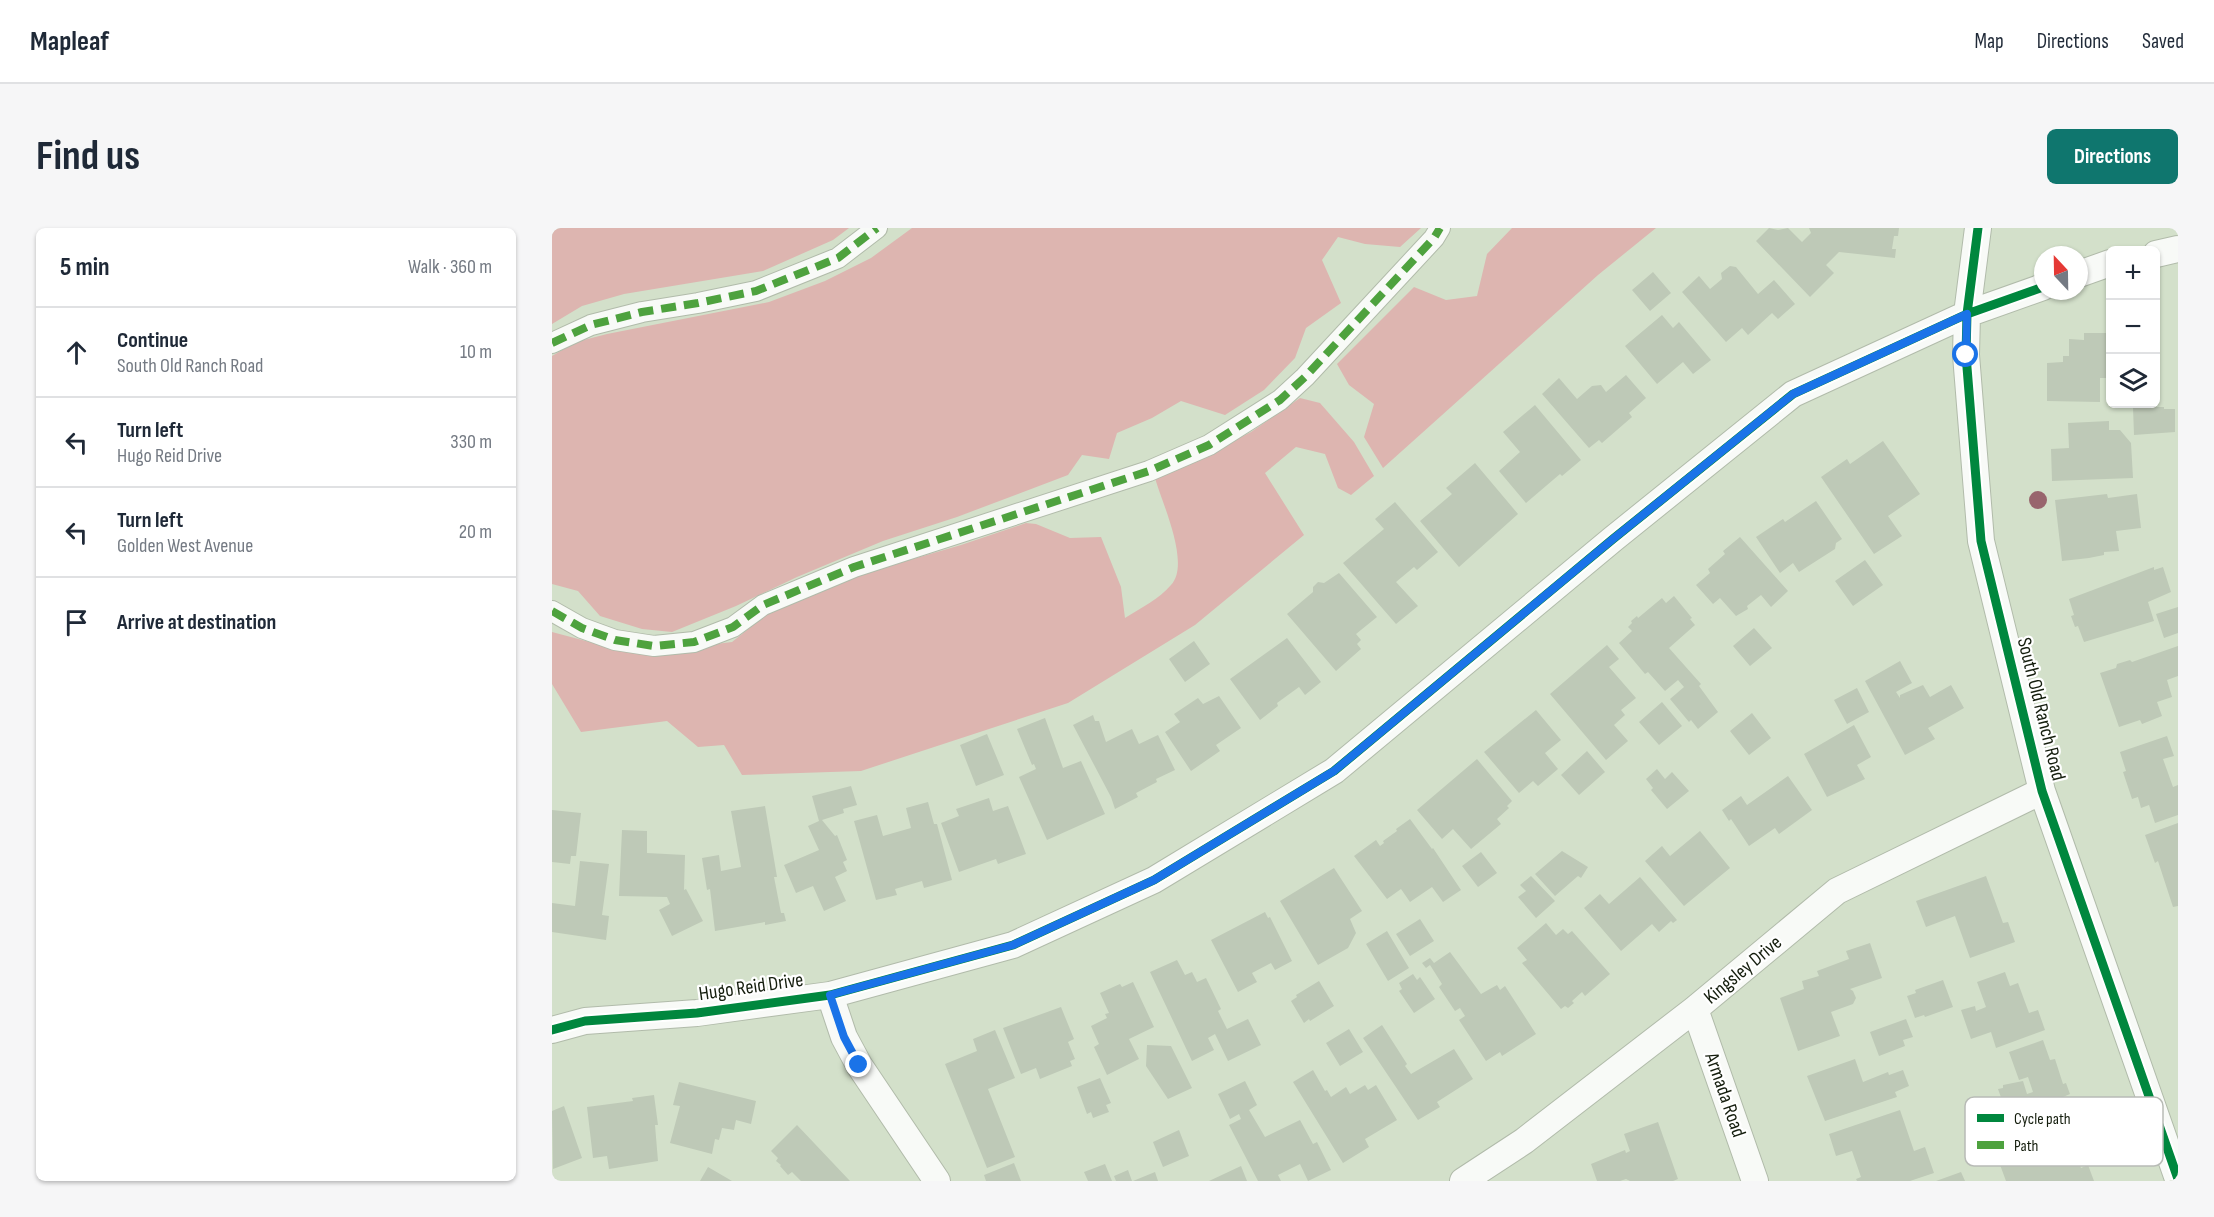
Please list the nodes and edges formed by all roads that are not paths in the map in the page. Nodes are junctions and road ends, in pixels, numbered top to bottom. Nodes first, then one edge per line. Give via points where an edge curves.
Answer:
1 (877, 228) edge
2 (1440, 228) edge
3 (1978, 228) edge
4 (2178, 249) edge
5 (2160, 253) edge
6 (2106, 264) edge
7 (2088, 271) edge
8 (2034, 290) edge
9 (1967, 314) junction
10 (552, 343) edge
11 (552, 611) edge
12 (2042, 791) junction
13 (830, 995) junction
14 (1695, 1009) junction
15 (552, 1030) edge
16 (2149, 1097) edge
17 (2163, 1136) edge
18 (2178, 1179) edge
19 (937, 1181) edge
20 (1463, 1181) edge
21 (1755, 1181) edge

1 - 10 street via 838,258 756,291 591,325
2 - 11 street via 1280,400 1209,445 1149,471 854,567 763,604 733,627 694,642 654,646 615,640
3 - 9 street, South Old Ranch Road
4 - 5 street
6 - 7 street
8 - 9 street, Hugo Reid Drive
9 - 12 street, South Old Ranch Road via 1966,355 1981,542
9 - 13 street, Hugo Reid Drive via 1793,394 1334,771 1154,880 1013,945
12 - 14 street, Kingsley Drive via 1837,891
12 - 16 street, South Old Ranch Road
13 - 15 street, Hugo Reid Drive via 697,1013 585,1021
13 - 19 street via 844,1037 859,1065
14 - 20 street, Kingsley Drive via 1524,1141
14 - 21 street, Armada Road
17 - 18 street, South Old Ranch Road

